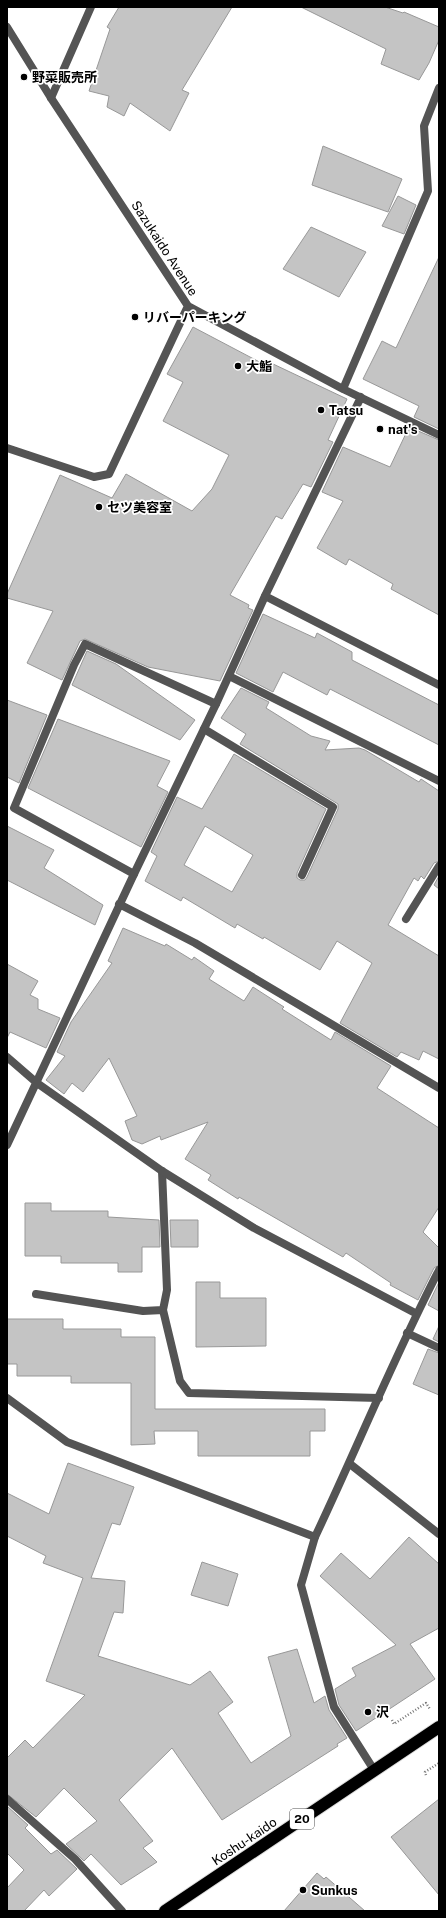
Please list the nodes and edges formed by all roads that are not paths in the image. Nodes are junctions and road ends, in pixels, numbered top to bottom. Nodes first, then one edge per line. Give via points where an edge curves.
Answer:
1 (91, 7) edge
2 (7, 27) edge
3 (439, 88) edge
4 (50, 98) junction
5 (188, 306) junction
6 (343, 389) junction
7 (361, 397) junction
8 (439, 435) edge
9 (7, 448) edge
10 (264, 596) junction
11 (229, 676) junction
12 (439, 685) edge
13 (216, 704) junction
14 (204, 729) junction
15 (439, 781) edge
16 (439, 866) edge
17 (134, 874) junction
18 (302, 875) dead end
19 (119, 904) junction
20 (406, 920) dead end
21 (7, 1057) edge
22 (37, 1083) junction
23 (439, 1088) edge
24 (7, 1145) edge
25 (162, 1171) junction
26 (439, 1270) edge
27 (36, 1294) dead end
28 (163, 1310) junction
29 (417, 1314) junction
30 (407, 1333) junction
31 (439, 1348) edge
32 (7, 1398) edge
33 (379, 1398) junction
34 (350, 1464) junction
35 (439, 1534) edge
36 (315, 1537) junction
37 (439, 1728) edge
38 (374, 1770) junction
39 (7, 1799) edge
40 (173, 1909) edge
41 (122, 1911) edge

1 - 4 street
2 - 4 street, Sazukaido Avenue
3 - 6 street via 424,126 428,191
4 - 5 street, Sazukaido Avenue
5 - 6 street, Sazukaido Avenue
5 - 9 street via 110,474 94,477
6 - 7 street, Sazukaido Avenue
7 - 8 street, Sazukaido Avenue
7 - 10 street
10 - 11 street
10 - 12 street
11 - 13 street
11 - 15 street
13 - 14 street
13 - 17 street via 85,644 74,665 14,808
14 - 17 street
14 - 18 street via 333,807
16 - 20 street
17 - 19 street
19 - 22 street
19 - 23 street via 195,943
21 - 22 street
22 - 24 street
22 - 25 street
25 - 28 street via 167,1290
25 - 29 street via 254,1228
26 - 29 street
27 - 28 street via 143,1311
28 - 33 street via 180,1381 189,1393
29 - 30 street
30 - 31 street
30 - 33 street
32 - 36 street via 67,1442
33 - 34 street
34 - 35 street
34 - 36 street
36 - 38 street via 301,1585 334,1707
37 - 38 highway, Koshu-kaido / 20
38 - 40 highway, Koshu-kaido / 20
39 - 41 street via 75,1859

